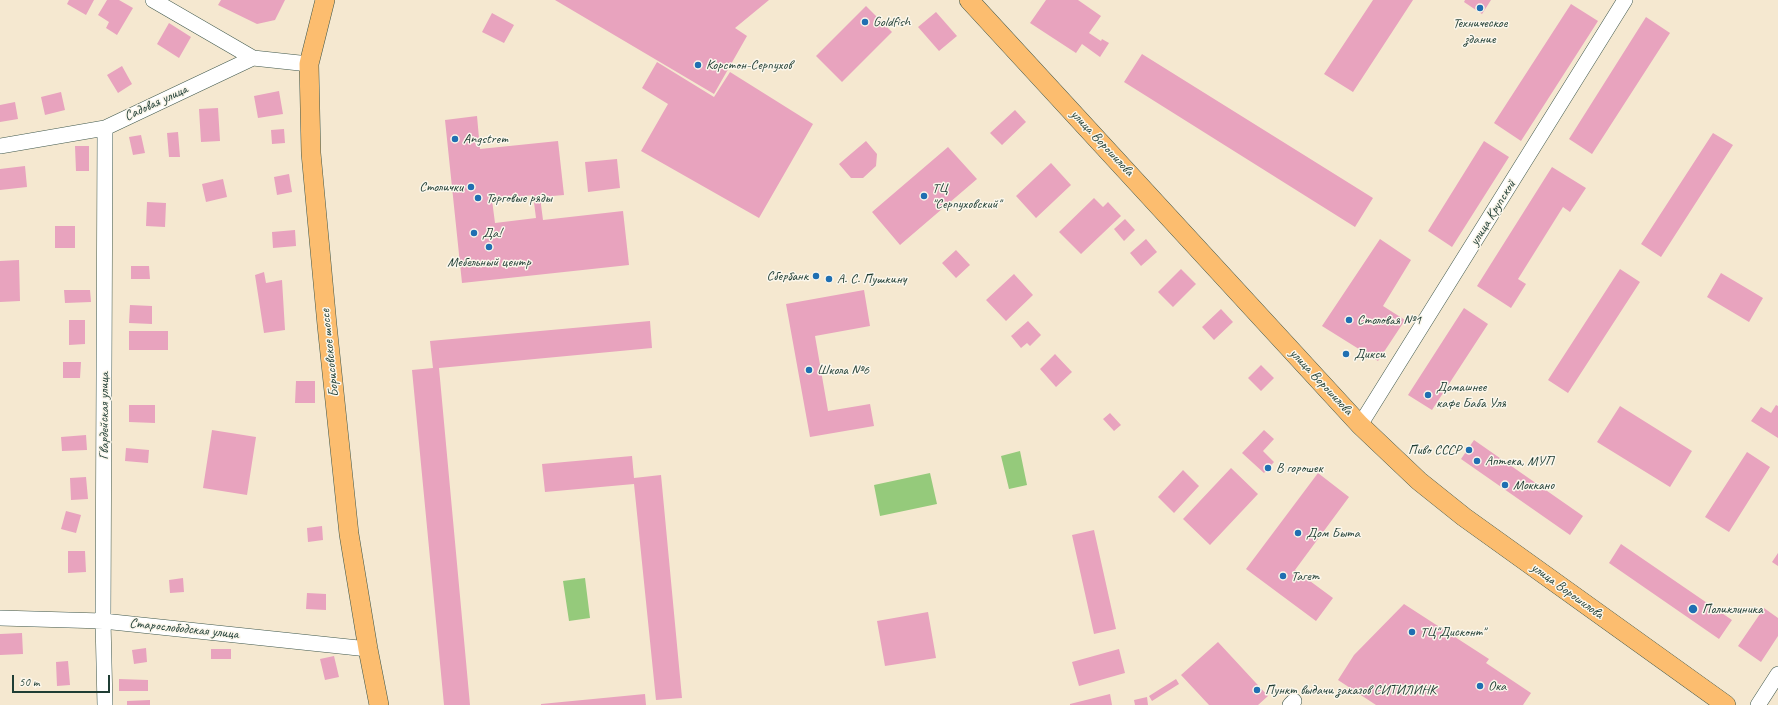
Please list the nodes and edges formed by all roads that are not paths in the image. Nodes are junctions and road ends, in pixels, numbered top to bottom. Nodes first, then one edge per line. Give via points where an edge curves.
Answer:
1 (153, 0) edge
2 (325, 0) edge
3 (969, 0) edge
4 (1624, 0) edge
5 (253, 58) junction
6 (309, 64) junction
7 (105, 128) junction
8 (0, 146) edge
9 (1360, 425) junction
10 (0, 618) edge
11 (103, 621) junction
12 (368, 649) junction
13 (1778, 674) edge
14 (105, 705) edge
15 (379, 705) edge
16 (1726, 705) edge
17 (1758, 705) edge

1 - 5 street
2 - 6 main road, Борисовское шоссе
3 - 9 main road, улица Ворошилова
4 - 9 street, улица Крупской
5 - 6 street
5 - 7 street, Садовая улица
6 - 12 main road, Борисовское шоссе via 311,153 327,325 350,534
7 - 8 street, Садовая улица
7 - 11 street, Гвардейская улица
9 - 16 main road, улица Ворошилова via 1419,481 1464,517
10 - 11 street, Старослободская улица
11 - 12 street, Старослободская улица
11 - 14 street, Гвардейская улица
12 - 15 main road, Борисовское шоссе
13 - 17 street

